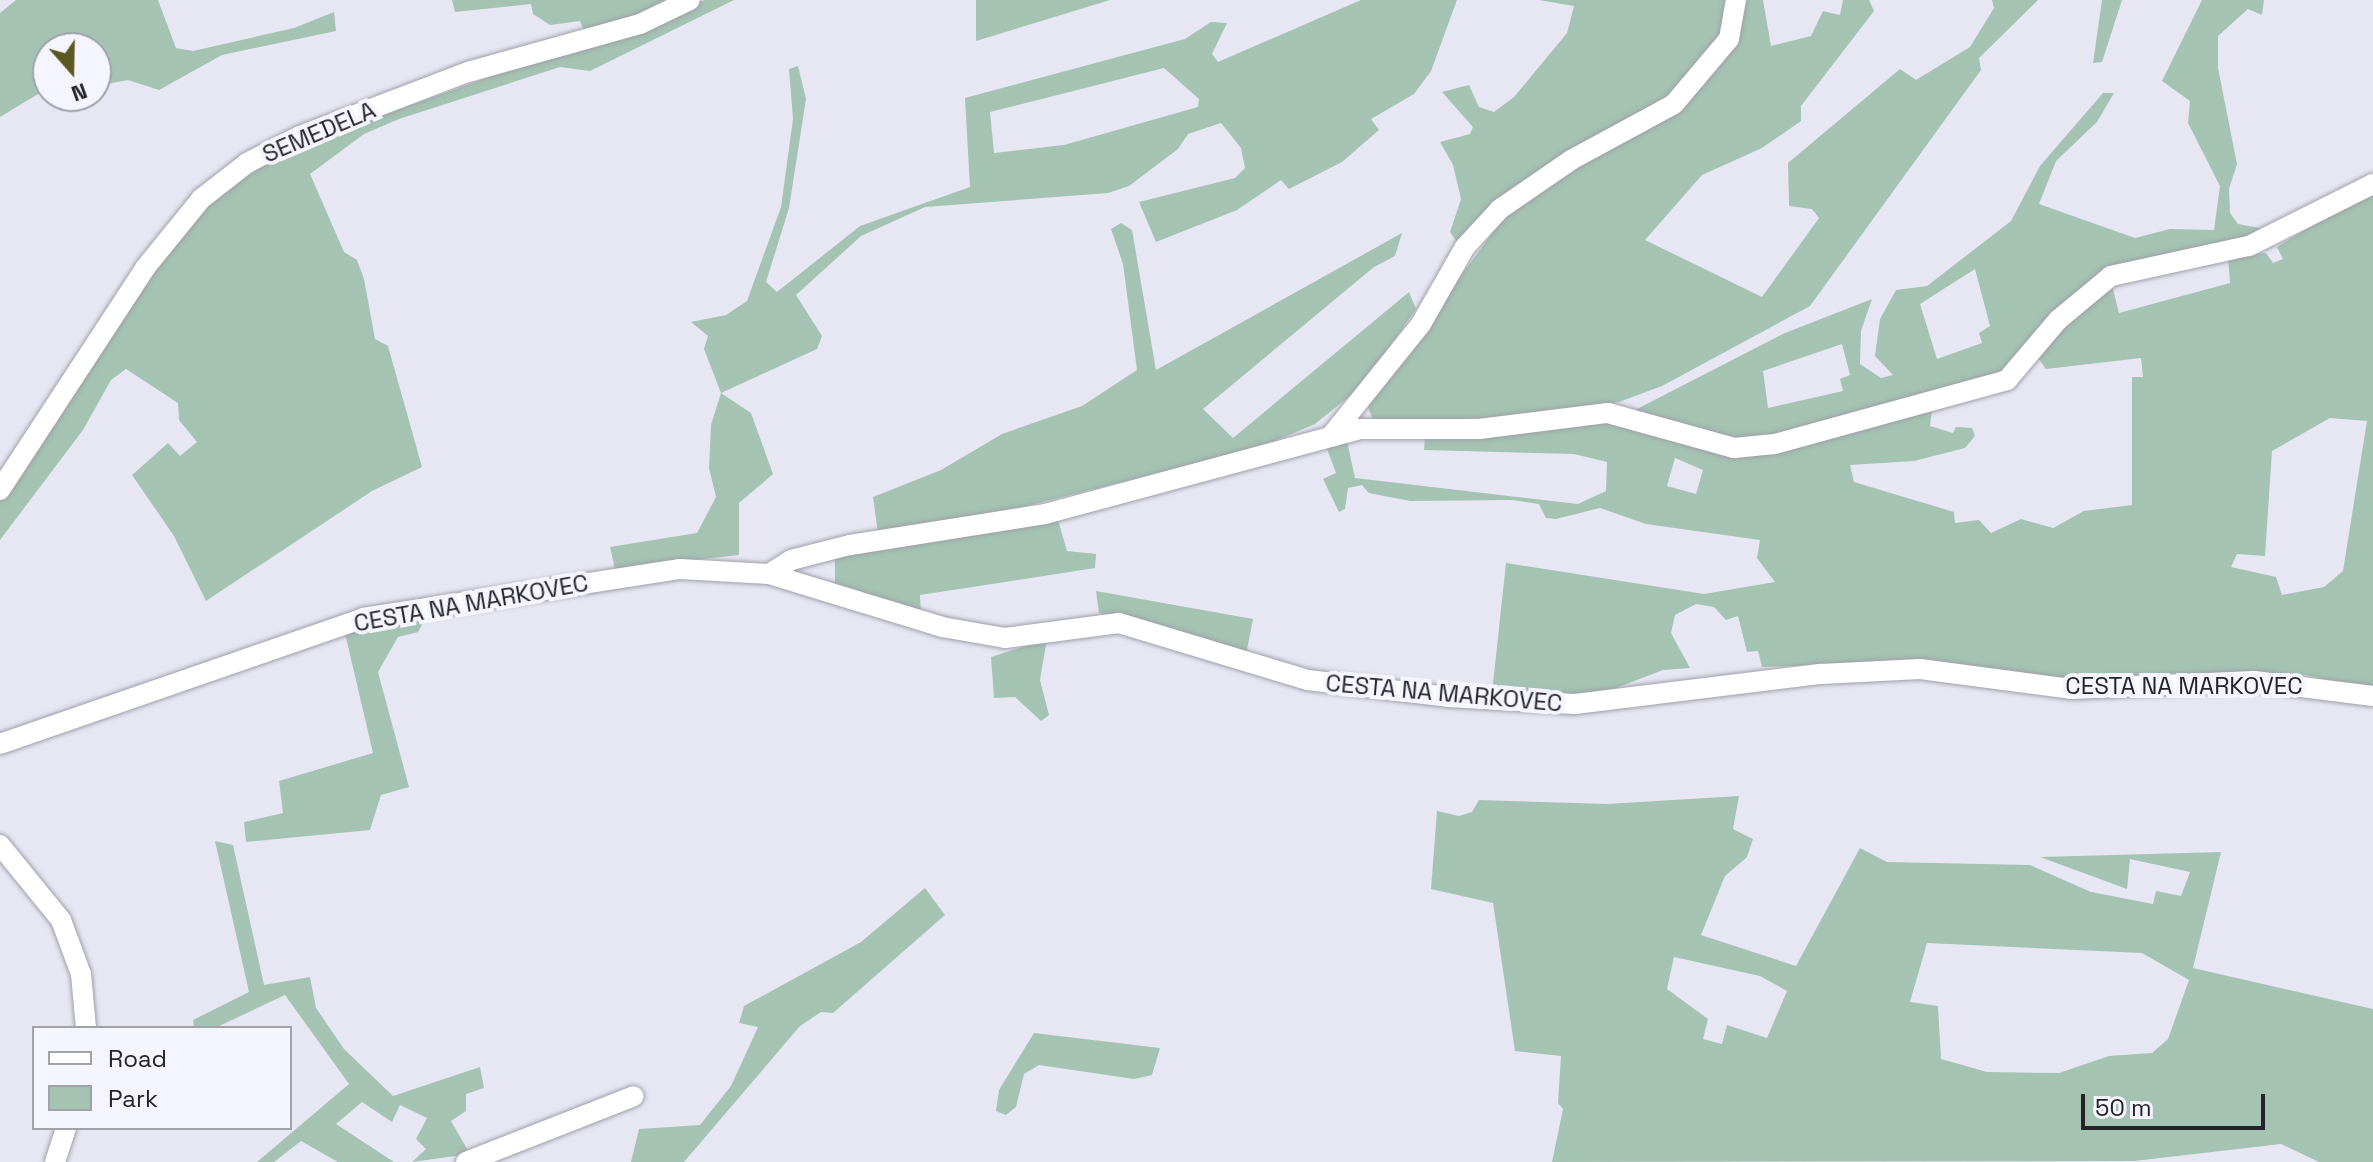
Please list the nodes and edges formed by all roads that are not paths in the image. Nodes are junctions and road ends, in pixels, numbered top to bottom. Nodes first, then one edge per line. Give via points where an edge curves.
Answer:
1 (690, 0) edge
2 (1736, 0) edge
3 (2373, 184) edge
4 (1331, 436) junction
5 (0, 490) edge
6 (769, 574) junction
7 (2373, 696) edge
8 (0, 744) edge
9 (0, 845) edge
10 (86, 1026) edge
11 (634, 1096) dead end
12 (65, 1130) edge
13 (55, 1162) edge
14 (466, 1162) edge

1 - 5 street, SEMEDELA via 640,24 468,72 300,136 247,163 201,199 145,268
2 - 4 street via 1729,39 1674,104 1571,160 1500,209 1473,237 1421,324
3 - 4 street, CESTA NA MARKOVEC via 2249,246 2111,276 2058,320 2007,380 1775,444 1734,448 1608,413 1524,426 1359,429
4 - 6 street, CESTA NA MARKOVEC via 1045,514 850,545 791,560
6 - 7 street, CESTA NA MARKOVEC via 942,627 1005,638 1119,623 1308,680 1448,697 1575,704 1821,674 1920,669 2071,689 2254,681
6 - 8 street, CESTA NA MARKOVEC via 680,569 363,618
9 - 10 street via 61,920 81,974
11 - 14 street
12 - 13 street

